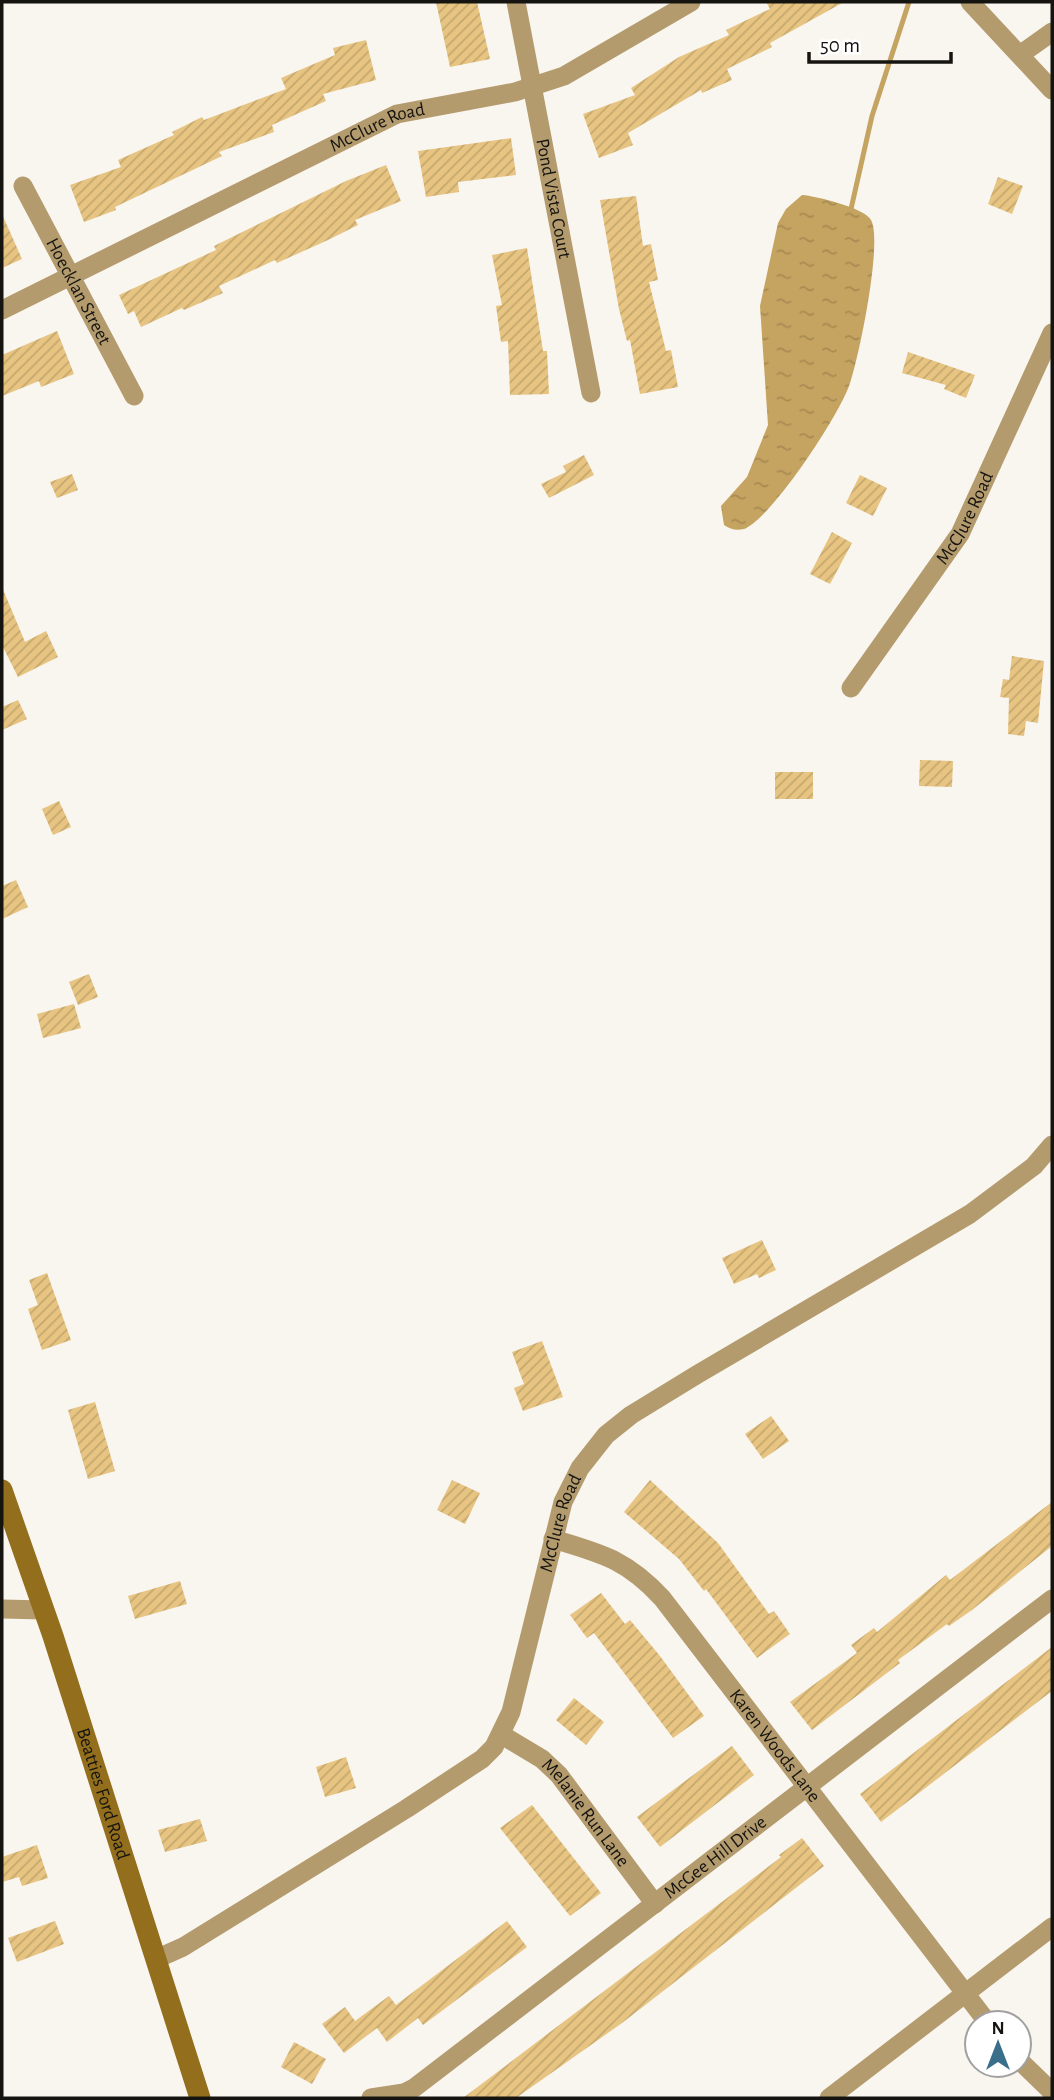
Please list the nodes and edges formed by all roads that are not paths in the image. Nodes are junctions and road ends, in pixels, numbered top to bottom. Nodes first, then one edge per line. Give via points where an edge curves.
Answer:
1 (516, 2) edge
2 (691, 2) edge
3 (970, 2) edge
4 (1052, 32) edge
5 (1021, 54) junction
6 (531, 88) junction
7 (1052, 90) edge
8 (23, 186) dead end
9 (71, 274) junction
10 (2, 310) edge
11 (1052, 332) edge
12 (591, 393) dead end
13 (134, 396) dead end
14 (851, 688) dead end
15 (1052, 1145) edge
16 (2, 1490) edge
17 (553, 1539) junction
18 (1052, 1600) edge
19 (2, 1609) edge
20 (44, 1609) junction
21 (502, 1735) junction
22 (805, 1788) junction
23 (655, 1903) junction
24 (1052, 1927) edge
25 (156, 1959) junction
26 (966, 1994) junction
27 (977, 2009) edge
28 (1033, 2074) edge
29 (1052, 2092) edge
30 (200, 2098) edge
31 (371, 2098) edge
32 (829, 2098) edge

1 - 6 street, Pond Vista Court
2 - 6 street, McClure Road via 564,76
3 - 5 street
4 - 5 street
5 - 7 street
6 - 9 street, McClure Road via 397,114
6 - 12 street, Pond Vista Court
8 - 9 street, Hoecklan Street
9 - 10 street, McClure Road
9 - 13 street, Hoecklan Street
11 - 14 street, McClure Road via 960,534
15 - 17 street, McClure Road via 1034,1166 970,1214 631,1415 606,1435 580,1468
16 - 20 main road, Beatties Ford Road
17 - 21 street, McClure Road
17 - 22 street, Karen Woods Lane via 603,1554 644,1579
18 - 22 street, McGee Hill Drive
19 - 20 street
20 - 25 main road, Beatties Ford Road
21 - 23 street, Melanie Run Lane via 559,1775
21 - 25 street, McClure Road via 482,1759 406,1809 183,1947
22 - 23 street, McGee Hill Drive
22 - 26 street, Karen Woods Lane
23 - 31 street, McGee Hill Drive via 414,2088
24 - 26 street
25 - 30 main road, Beatties Ford Road
26 - 27 street, Karen Woods Lane
26 - 32 street
28 - 29 street

